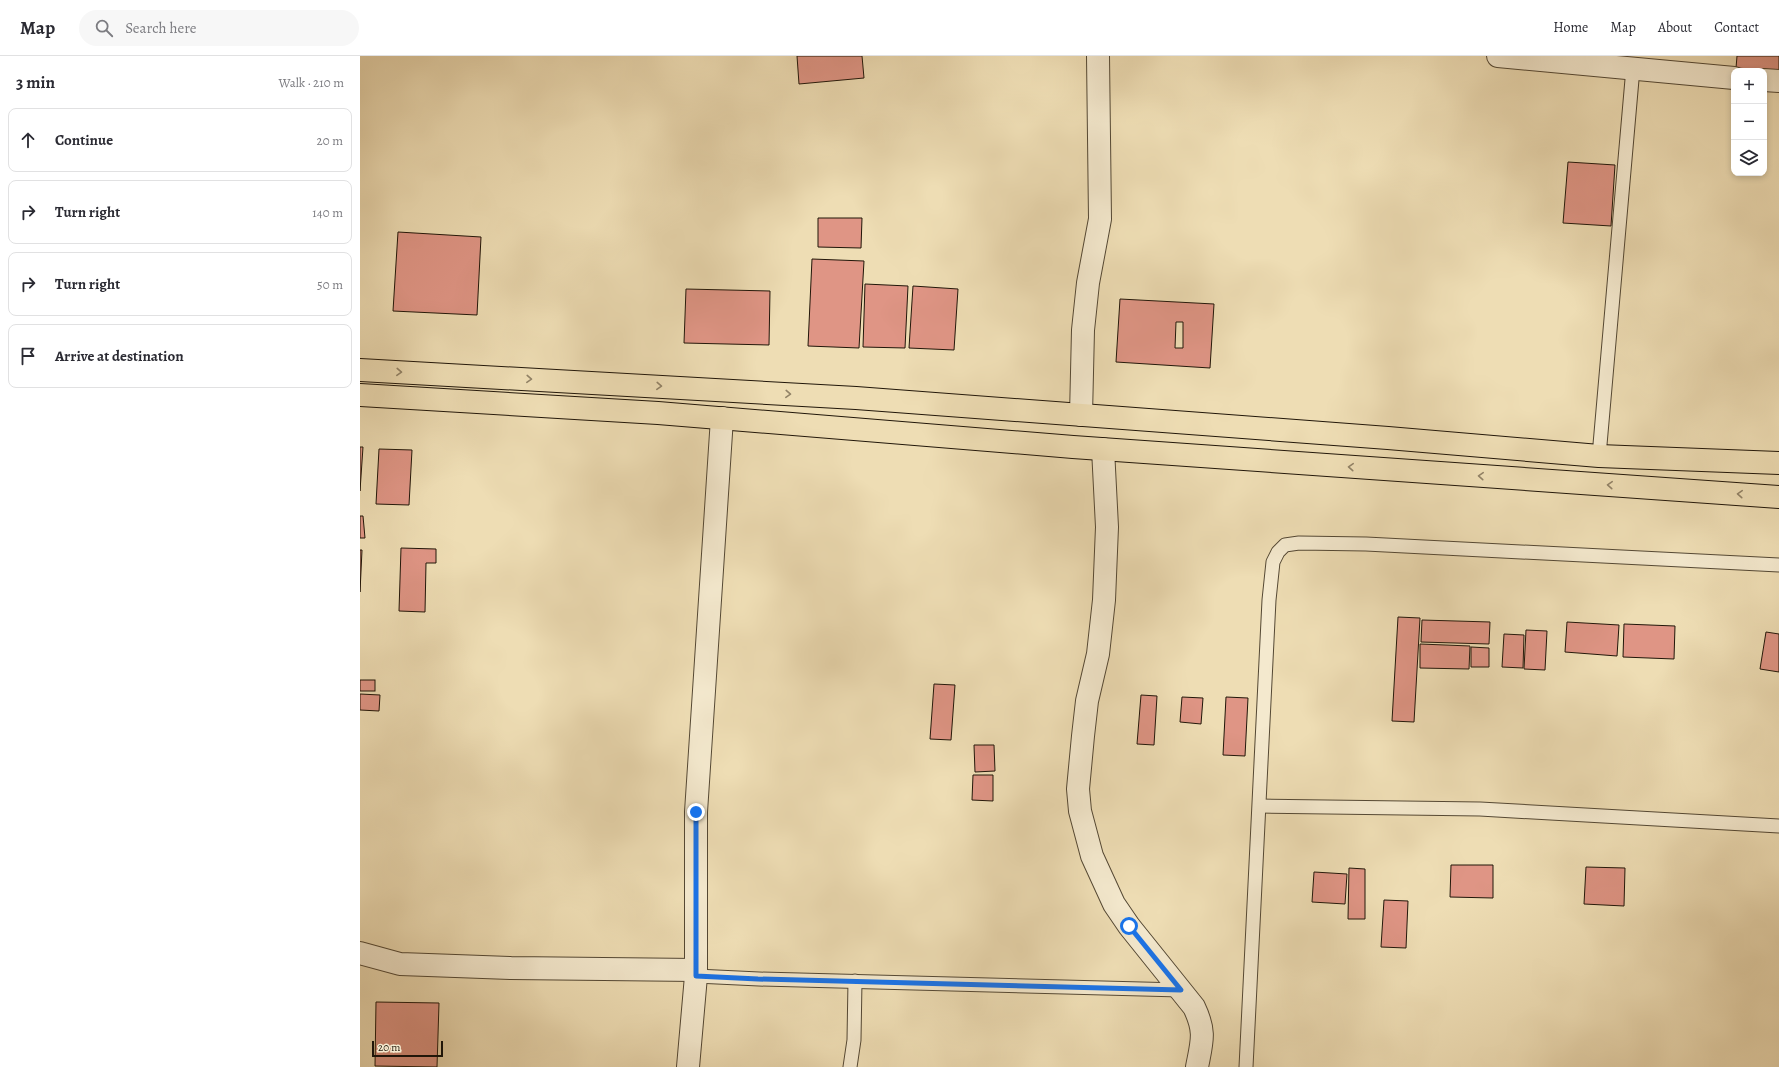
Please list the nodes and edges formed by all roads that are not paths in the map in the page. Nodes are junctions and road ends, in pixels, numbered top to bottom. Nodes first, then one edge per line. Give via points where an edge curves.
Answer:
1 (1098, 56) edge
2 (1498, 56) edge
3 (1633, 68) junction
4 (1731, 78) edge
5 (1767, 80) edge
6 (1779, 81) edge
7 (360, 370) edge
8 (360, 395) edge
9 (1081, 415) junction
10 (722, 418) junction
11 (1103, 449) junction
12 (1599, 456) junction
13 (1779, 463) edge
14 (1779, 497) edge
15 (1779, 565) edge
16 (1260, 806) junction
17 (1779, 826) edge
18 (360, 953) edge
19 (696, 973) junction
20 (855, 981) junction
21 (1181, 990) junction
22 (688, 1067) edge
23 (850, 1067) edge
24 (1197, 1067) edge
25 (1246, 1067) edge

1 - 9 street via 1100,219 1088,283 1083,330
2 - 3 street
3 - 4 street
3 - 12 lane
5 - 6 street
7 -> 9 main road via 856,398
8 - 10 main road
9 - 12 main road
10 - 11 main road
10 - 19 street via 696,812
14 -> 11 main road
11 - 21 street via 1107,527 1104,600 1098,654 1083,736 1078,789 1080,811 1092,856 1114,904
12 - 13 main road
15 - 16 lane via 1366,544 1285,545 1278,552 1274,562 1269,600
16 - 17 lane via 1480,809
16 - 25 lane
18 - 19 street via 400,964
19 - 20 lane via 758,979
19 - 22 street
20 - 21 lane
20 - 23 lane via 854,1040
21 - 24 street via 1201,1020 1203,1035

